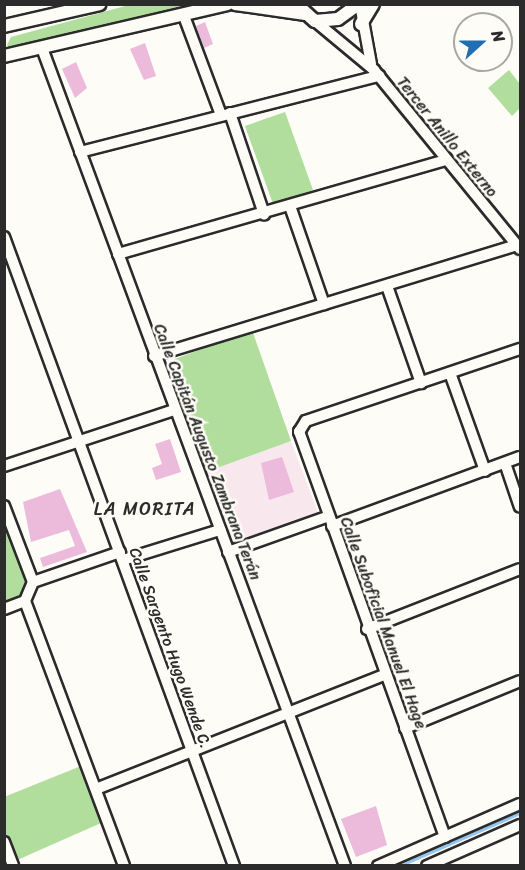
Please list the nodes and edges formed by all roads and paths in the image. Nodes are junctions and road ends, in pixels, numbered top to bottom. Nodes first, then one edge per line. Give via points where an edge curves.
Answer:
1 (100, 4) edge
2 (227, 4) edge
3 (235, 4) edge
4 (296, 4) edge
5 (359, 4) edge
6 (372, 4) edge
7 (184, 16) junction
8 (311, 18) junction
9 (33, 19) junction
10 (361, 24) junction
11 (4, 26) edge
12 (4, 34) edge
13 (42, 48) junction
14 (5, 56) edge
15 (376, 73) junction
16 (226, 114) junction
17 (80, 153) junction
18 (446, 160) junction
19 (290, 206) junction
20 (264, 214) junction
21 (4, 237) edge
22 (519, 247) edge
23 (118, 254) junction
24 (387, 286) junction
25 (324, 304) junction
26 (520, 349) edge
27 (154, 356) junction
28 (450, 373) junction
29 (421, 383) junction
30 (174, 410) junction
31 (76, 440) junction
32 (520, 457) edge
33 (505, 463) junction
34 (4, 466) edge
35 (485, 471) junction
36 (4, 506) edge
37 (520, 507) edge
38 (330, 521) junction
39 (220, 530) junction
40 (228, 552) junction
41 (122, 556) junction
42 (520, 569) edge
43 (33, 582) junction
44 (25, 601) junction
45 (4, 609) edge
46 (367, 628) junction
47 (384, 675) junction
48 (520, 681) edge
49 (287, 712) junction
50 (405, 728) junction
51 (192, 752) junction
52 (96, 789) junction
53 (520, 804) edge
54 (520, 825) edge
55 (445, 837) junction
56 (4, 842) edge
57 (429, 865) edge
58 (13, 866) edge
59 (124, 866) edge
60 (234, 866) edge
61 (345, 866) edge
62 (378, 866) edge

1 - 9 main road
2 - 7 main road
3 - 8 main road
4 - 8 main road
5 - 8 main road via 338,19
5 - 10 street, Tercer Anillo Externo
6 - 10 main road
7 - 13 main road
7 - 16 street
8 - 15 street, Tercer Anillo Externo
9 - 11 main road
9 - 12 main road
10 - 15 street, Tercer Anillo Externo
13 - 14 main road
13 - 17 street, Calle Capitán Augusto Zambrana Terán
15 - 16 street
15 - 18 street, Tercer Anillo Externo
16 - 17 street
16 - 20 street
17 - 23 street, Calle Capitán Augusto Zambrana Terán
18 - 19 street
18 - 22 street, Tercer Anillo Externo
19 - 20 street
19 - 25 street
20 - 23 street
21 - 31 street, Calle Sargento Hugo Wende C.
22 - 24 street
23 - 27 street, Calle Capitán Augusto Zambrana Terán
24 - 25 street
24 - 29 street
25 - 27 street
26 - 28 street
27 - 30 street, Calle Capitán Augusto Zambrana Terán
28 - 29 street
28 - 35 street
29 - 38 street, Calle Suboficial Manuel El Hage via 306,421 300,437
30 - 31 street
30 - 39 street, Calle Capitán Augusto Zambrana Terán
31 - 34 street
31 - 41 street, Calle Sargento Hugo Wende C.
32 - 33 street
33 - 35 street
33 - 37 street
35 - 38 street
36 - 43 street
38 - 40 street
38 - 46 street, Calle Suboficial Manuel El Hage
39 - 40 street, Calle Capitán Augusto Zambrana Terán
39 - 41 street
40 - 49 street, Calle Capitán Augusto Zambrana Terán
41 - 43 street
41 - 51 street, Calle Sargento Hugo Wende C.
42 - 46 street
43 - 44 street
44 - 45 street
44 - 52 street
46 - 47 street, Calle Suboficial Manuel El Hage
47 - 49 street
47 - 50 street, Calle Suboficial Manuel El Hage
48 - 50 street
49 - 51 street
49 - 61 street, Calle Capitán Augusto Zambrana Terán
50 - 55 street, Calle Suboficial Manuel El Hage
51 - 52 street
51 - 60 street, Calle Sargento Hugo Wende C.
52 - 59 street
53 - 55 street
54 - 57 street
55 - 62 street
56 - 58 street

